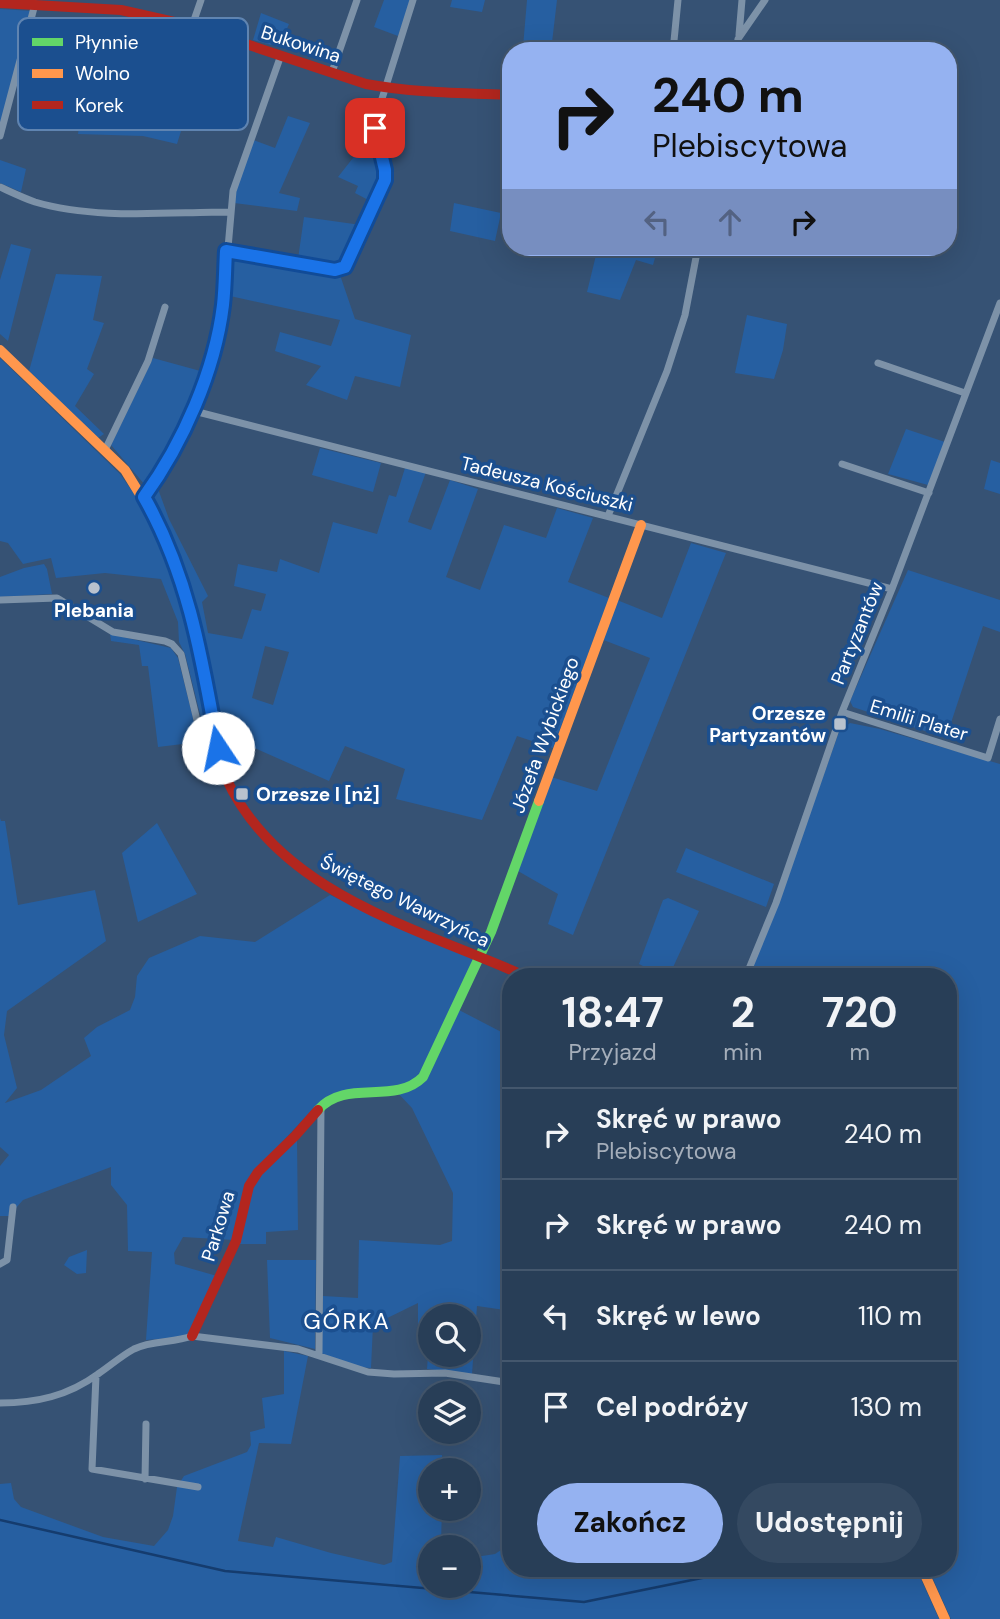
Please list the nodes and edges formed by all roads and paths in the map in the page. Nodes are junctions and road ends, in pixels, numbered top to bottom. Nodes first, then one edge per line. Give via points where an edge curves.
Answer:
1 (201, 0) edge
2 (357, 0) edge
3 (413, 0) edge
4 (678, 0) edge
5 (742, 0) edge
6 (765, 0) edge
7 (0, 3) edge
8 (35, 5) junction
9 (122, 5) edge
10 (32, 18) edge
11 (165, 18) edge
12 (195, 18) edge
13 (738, 39) junction
14 (674, 42) edge
15 (738, 42) edge
16 (248, 44) edge
17 (281, 55) junction
18 (18, 69) edge
19 (332, 72) junction
20 (384, 88) junction
21 (502, 95) edge
22 (0, 136) edge
23 (0, 187) edge
24 (230, 212) junction
25 (226, 251) junction
26 (696, 256) edge
27 (1000, 303) edge
28 (165, 307) dead end
29 (0, 350) edge
30 (877, 363) dead end
31 (965, 393) junction
32 (194, 411) junction
33 (105, 450) junction
34 (842, 464) dead end
35 (929, 493) junction
36 (144, 497) junction
37 (607, 516) junction
38 (641, 525) junction
39 (892, 589) junction
40 (0, 600) edge
41 (842, 712) junction
42 (1000, 719) edge
43 (218, 748) junction
44 (479, 956) junction
45 (507, 968) edge
46 (750, 968) edge
47 (320, 1106) junction
48 (13, 1207) dead end
49 (0, 1264) edge
50 (192, 1336) junction
51 (319, 1354) junction
52 (96, 1376) junction
53 (502, 1381) edge
54 (0, 1403) edge
55 (146, 1424) dead end
56 (145, 1479) junction
57 (198, 1487) dead end
58 (926, 1577) edge
59 (944, 1619) edge

1 - 12 street
2 - 19 street
3 - 20 street
4 - 14 street
5 - 13 street
6 - 13 street
7 - 8 street, Bukowina
8 - 9 street, Bukowina
8 - 10 street
9 - 11 street, Bukowina
13 - 15 street
16 - 17 street, Bukowina
17 - 19 street, Bukowina
17 - 24 street via 233,191
18 - 22 street
19 - 20 street, Bukowina
20 - 21 street, Bukowina
20 - 25 street via 375,128 385,180 345,267 335,270
23 - 24 street via 34,202 69,209
24 - 25 street
25 - 32 street via 215,347
26 - 37 street via 685,315 667,371
27 - 31 street, Partyzantów
28 - 33 street via 148,361
29 - 33 street, Świętego Wawrzyńca
30 - 31 street
31 - 35 street, Partyzantów
32 - 36 street
32 - 37 street, Tadeusza Kościuszki
33 - 36 street, Świętego Wawrzyńca
34 - 35 street
35 - 39 street, Partyzantów
36 - 43 street, Świętego Wawrzyńca via 186,592
37 - 38 street, Tadeusza Kościuszki
38 - 39 street, Tadeusza Kościuszki
38 - 44 street, Józefa Wybickiego
39 - 41 street, Partyzantów
40 - 43 street via 57,598 113,632 172,644 181,654 202,741 206,747
41 - 42 street, Emilii Plater via 988,758
41 - 46 street, Partyzantów
43 - 44 street, Świętego Wawrzyńca via 227,780 242,808 289,862 364,905
44 - 45 street, Świętego Wawrzyńca
44 - 47 street, Parkowa via 430,1064 415,1085 401,1091 350,1092
47 - 50 street, Parkowa via 248,1186 236,1241
47 - 51 street
48 - 49 street via 7,1260
50 - 51 street
50 - 52 street via 135,1348
51 - 53 street via 368,1372 446,1373
52 - 54 street via 57,1397
52 - 56 street via 92,1469
55 - 56 street
56 - 57 street
58 - 59 street

